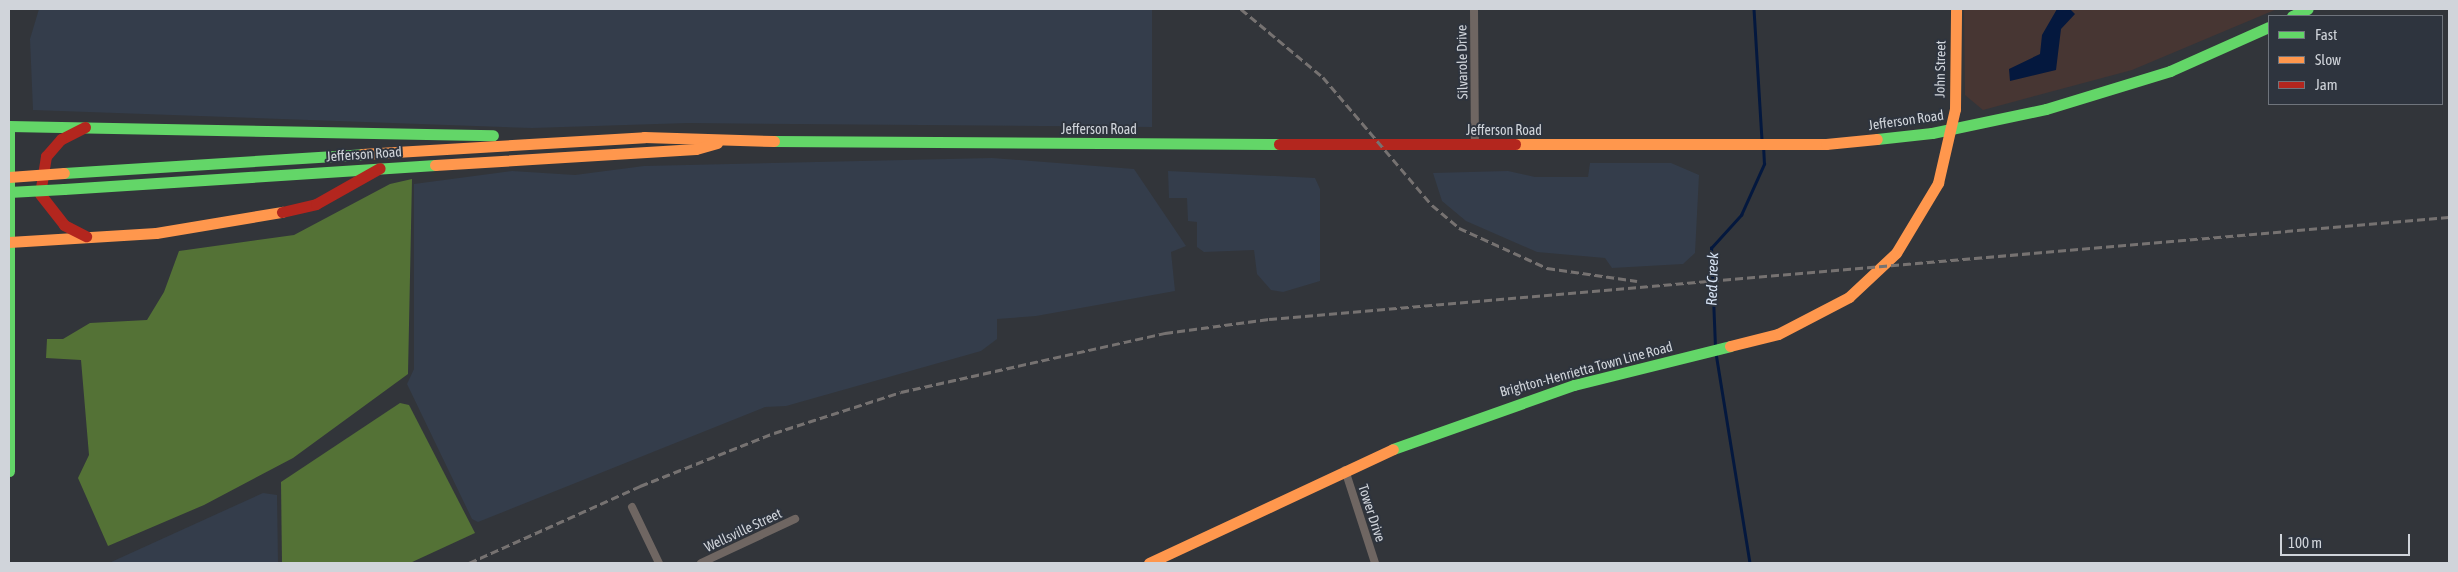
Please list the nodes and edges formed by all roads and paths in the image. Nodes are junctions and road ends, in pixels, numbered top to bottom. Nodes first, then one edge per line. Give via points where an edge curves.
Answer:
1 (1474, 9) edge
2 (1956, 9) edge
3 (2308, 9) edge
4 (2294, 15) edge
5 (2268, 27) edge
6 (9, 126) edge
7 (89, 126) junction
8 (1952, 129) junction
9 (555, 140) junction
10 (720, 142) junction
11 (1475, 145) junction
12 (382, 167) junction
13 (9, 176) edge
14 (9, 192) edge
15 (86, 236) junction
16 (9, 242) edge
17 (1345, 470) junction
18 (9, 471) edge
19 (632, 507) dead end
20 (795, 519) dead end
21 (659, 563) edge
22 (701, 563) edge
23 (1149, 563) edge
24 (1375, 563) edge

1 - 11 street, Silvarole Drive
2 - 8 main road, John Street
3 - 4 main road
5 - 8 main road, Jefferson Road via 2126,86
6 - 7 main road
6 - 16 main road
7 - 9 main road
7 - 15 main road via 61,139 46,156 40,194 64,225
8 - 11 main road, Jefferson Road via 1864,141 1776,145
8 - 17 main road, Brighton-Henrietta Town Line Road via 1931,198 1885,266 1822,314 1742,344 1508,405
9 - 10 main road, Jefferson Road via 698,137
9 - 13 main road, Jefferson Road, bridge
10 - 11 main road, Jefferson Road
10 - 12 main road, Jefferson Road via 696,149
12 - 14 main road, Jefferson Road, bridge
12 - 15 main road via 316,204 294,211 156,233
15 - 16 main road
16 - 18 main road
17 - 23 main road, Brighton-Henrietta Town Line Road
17 - 24 street, Tower Drive
19 - 21 street
20 - 22 street, Wellsville Street

